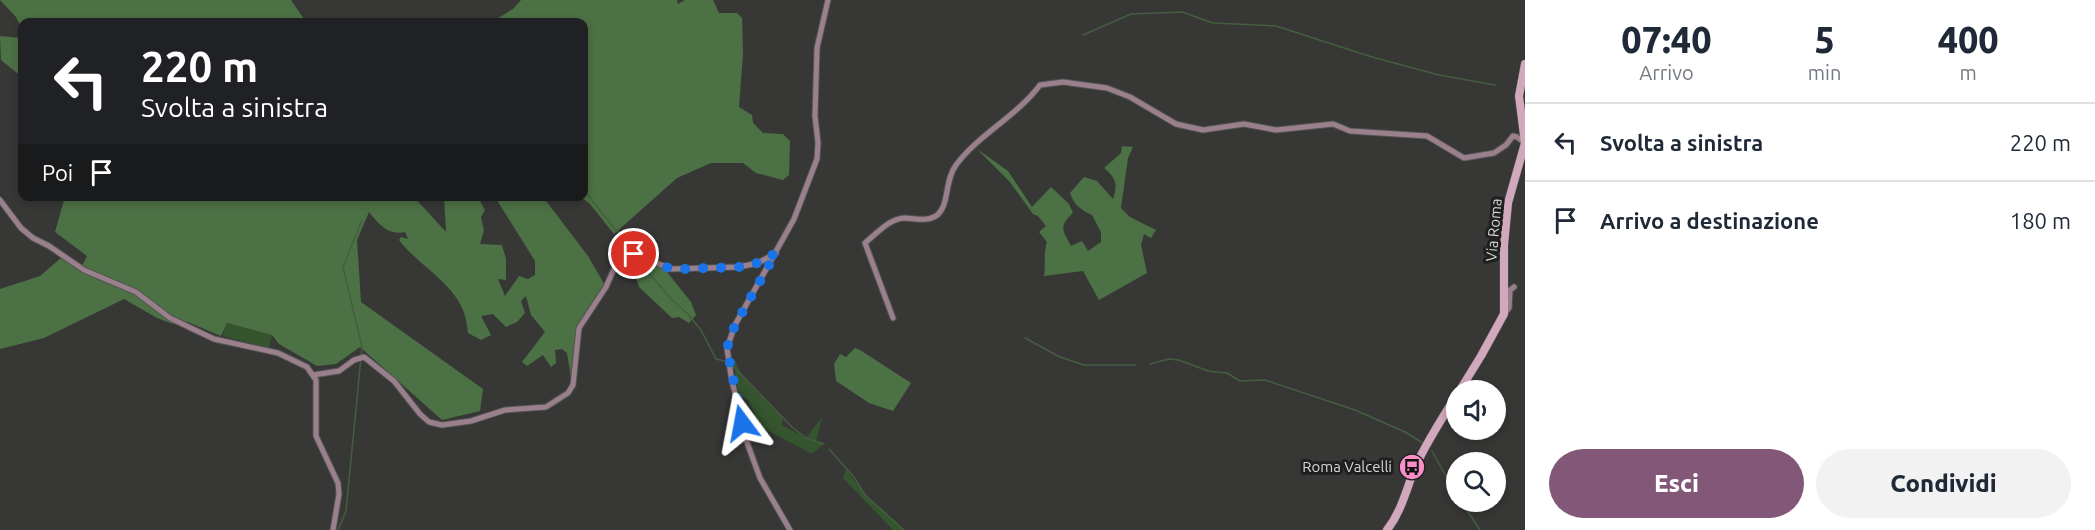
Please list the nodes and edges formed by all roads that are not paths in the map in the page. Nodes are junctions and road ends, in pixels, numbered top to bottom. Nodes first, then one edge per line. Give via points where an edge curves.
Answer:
1 (828, 0) edge
2 (1525, 64) edge
3 (1525, 143) edge
4 (0, 200) edge
5 (776, 253) junction
6 (1514, 287) dead end
7 (1504, 314) junction
8 (893, 318) dead end
9 (313, 375) junction
10 (1466, 380) edge
11 (1446, 414) edge
12 (333, 530) edge
13 (790, 530) edge
14 (1387, 530) edge

1 - 5 street via 818,48 817,159
2 - 3 main road, Via Roma via 1519,96
3 - 7 main road, Via Roma via 1508,203
3 - 8 street via 1513,136 1494,153 1464,158 1427,136 1350,131 1333,124 1276,130 1244,124 1191,129 1107,88 1044,83 969,149 953,169 940,212 927,219 896,220 865,243
4 - 9 street via 27,233 84,270 136,292 170,318 214,339 278,353
5 - 9 street via 739,267 671,269 628,251 621,253 606,287 579,328 573,385 568,393 546,407 505,410 442,425 429,422 394,381 364,357 339,371
5 - 13 street via 735,325 727,348 745,437 760,478
6 - 7 street
7 - 10 main road, Via Roma
9 - 12 street via 316,436 338,483
11 - 14 main road via 1415,468 1398,513

